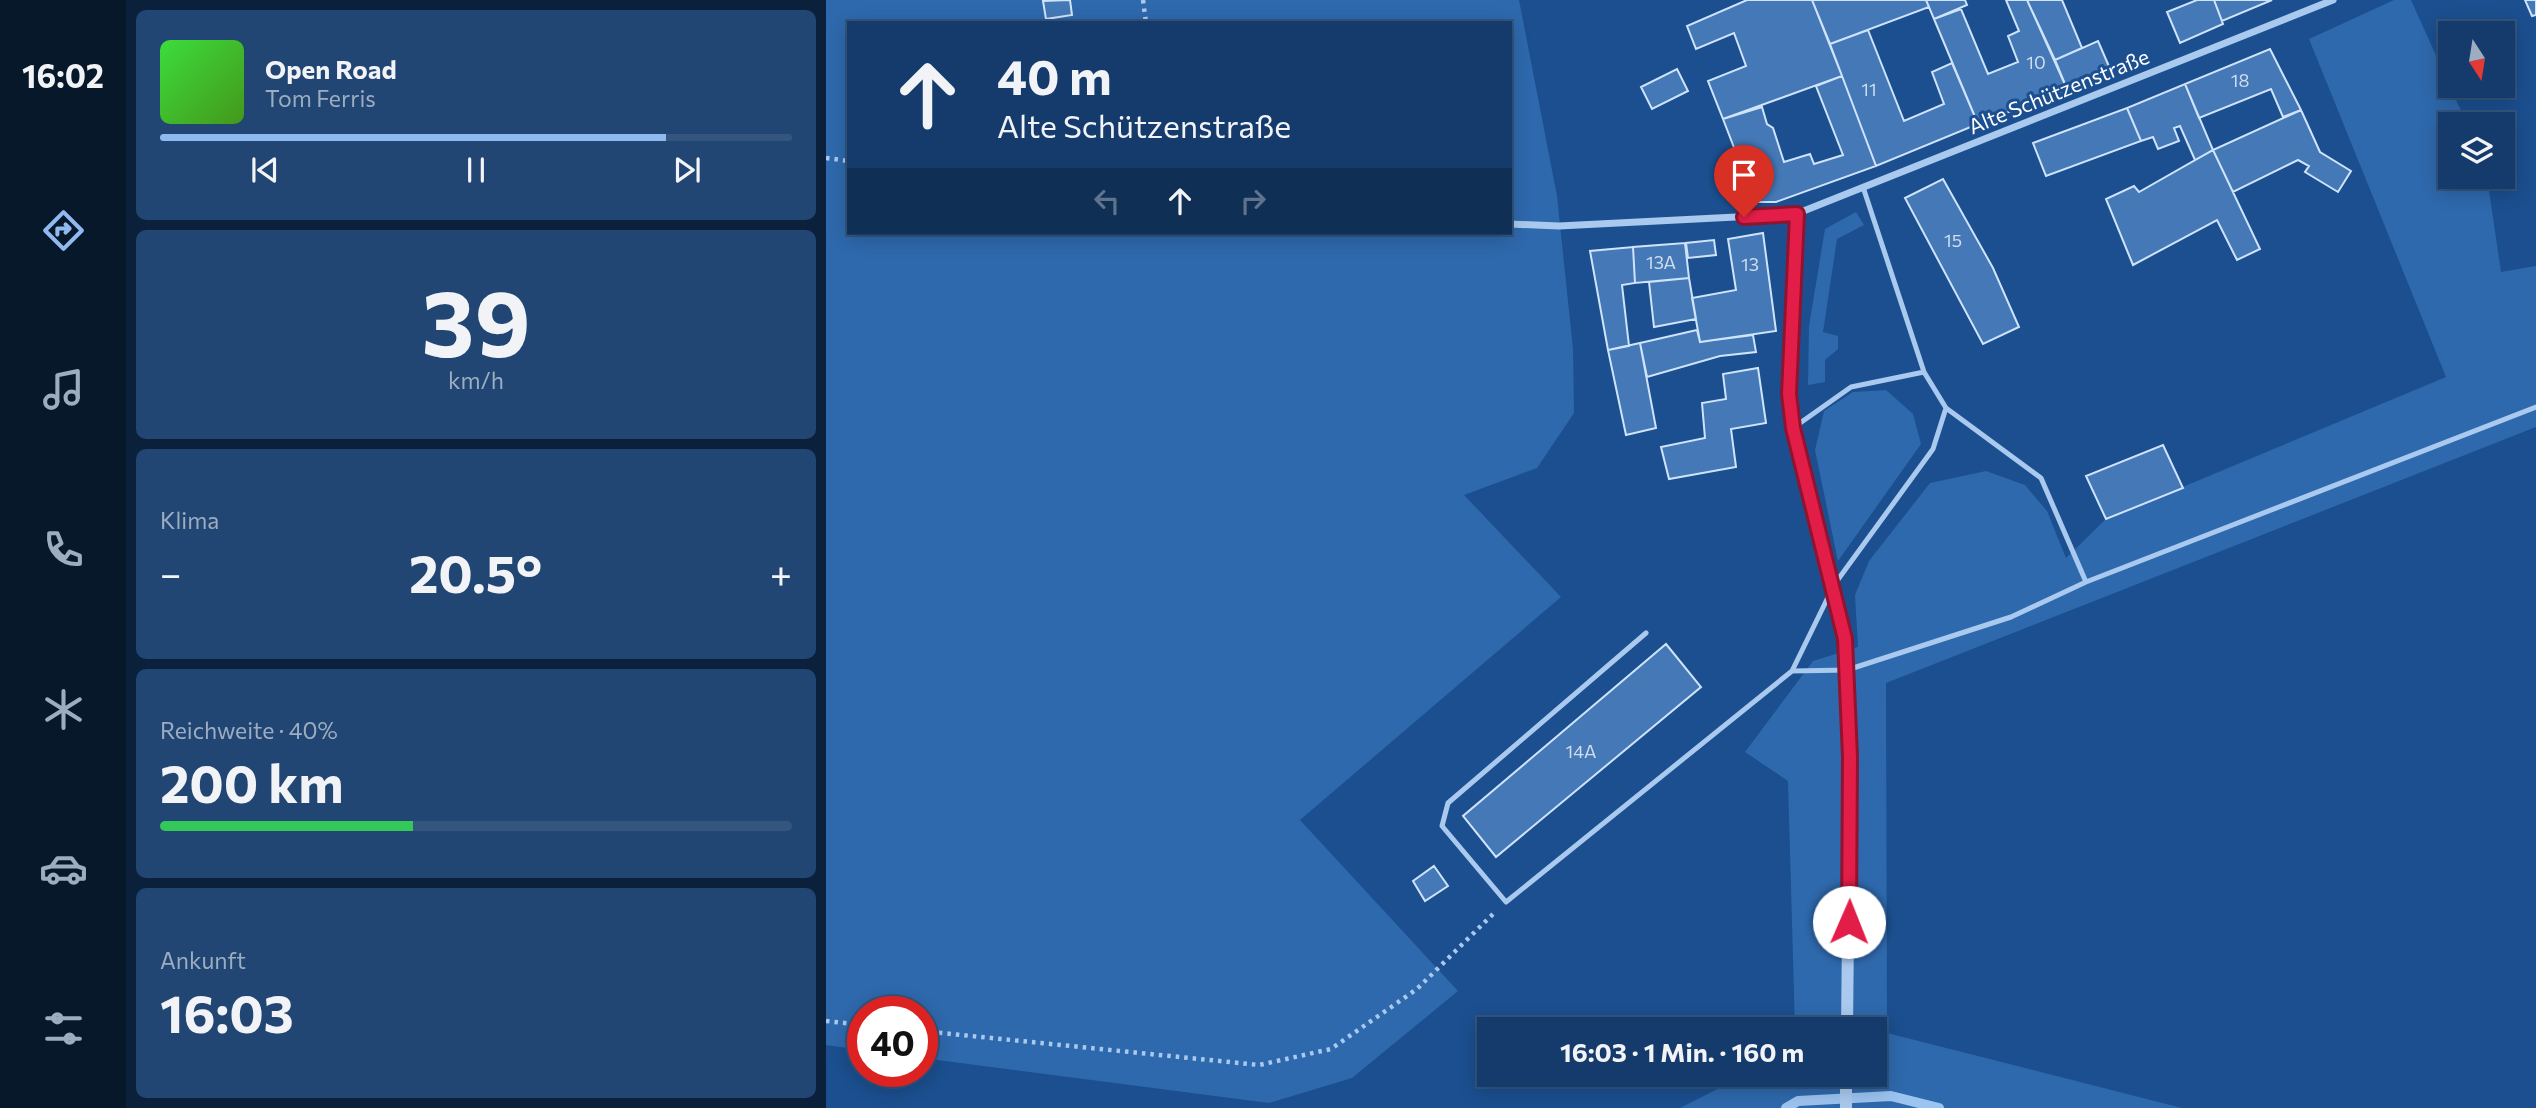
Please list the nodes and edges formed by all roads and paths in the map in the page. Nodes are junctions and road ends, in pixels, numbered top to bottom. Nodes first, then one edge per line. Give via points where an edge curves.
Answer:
1 (1143, 0) edge
2 (2333, 0) edge
3 (1146, 21) edge
4 (826, 158) edge
5 (847, 161) edge
6 (1864, 190) junction
7 (1797, 214) junction
8 (1512, 224) edge
9 (1923, 372) junction
10 (2536, 407) edge
11 (1945, 408) junction
12 (1793, 428) junction
13 (2086, 582) junction
14 (1834, 585) junction
15 (1646, 633) dead end
16 (1847, 670) junction
17 (1792, 671) junction
18 (1850, 745) joint
19 (1506, 902) junction
20 (1847, 1017) edge
21 (826, 1021) edge
22 (847, 1023) edge
23 (938, 1033) edge
24 (1846, 1087) edge
25 (1846, 1108) edge

1 - 3 path
2 - 6 street, Alte Schützenstraße
4 - 5 path
6 - 7 street, Alte Schützenstraße
6 - 9 lane
7 - 8 street, Alte Schützenstraße via 1559,226
7 - 12 street via 1789,394
9 - 11 lane
9 - 12 lane via 1851,387
10 - 13 lane
11 - 13 lane via 2041,478
11 - 14 lane via 1933,449
12 - 14 street
13 - 16 lane via 2011,617
14 - 16 street
14 - 17 lane
15 - 19 lane via 1448,803 1443,826
16 - 17 lane
16 - 18 street
17 - 19 lane
18 - 20 street
19 - 23 path via 1417,989 1331,1049 1259,1065
21 - 22 path
24 - 25 street

